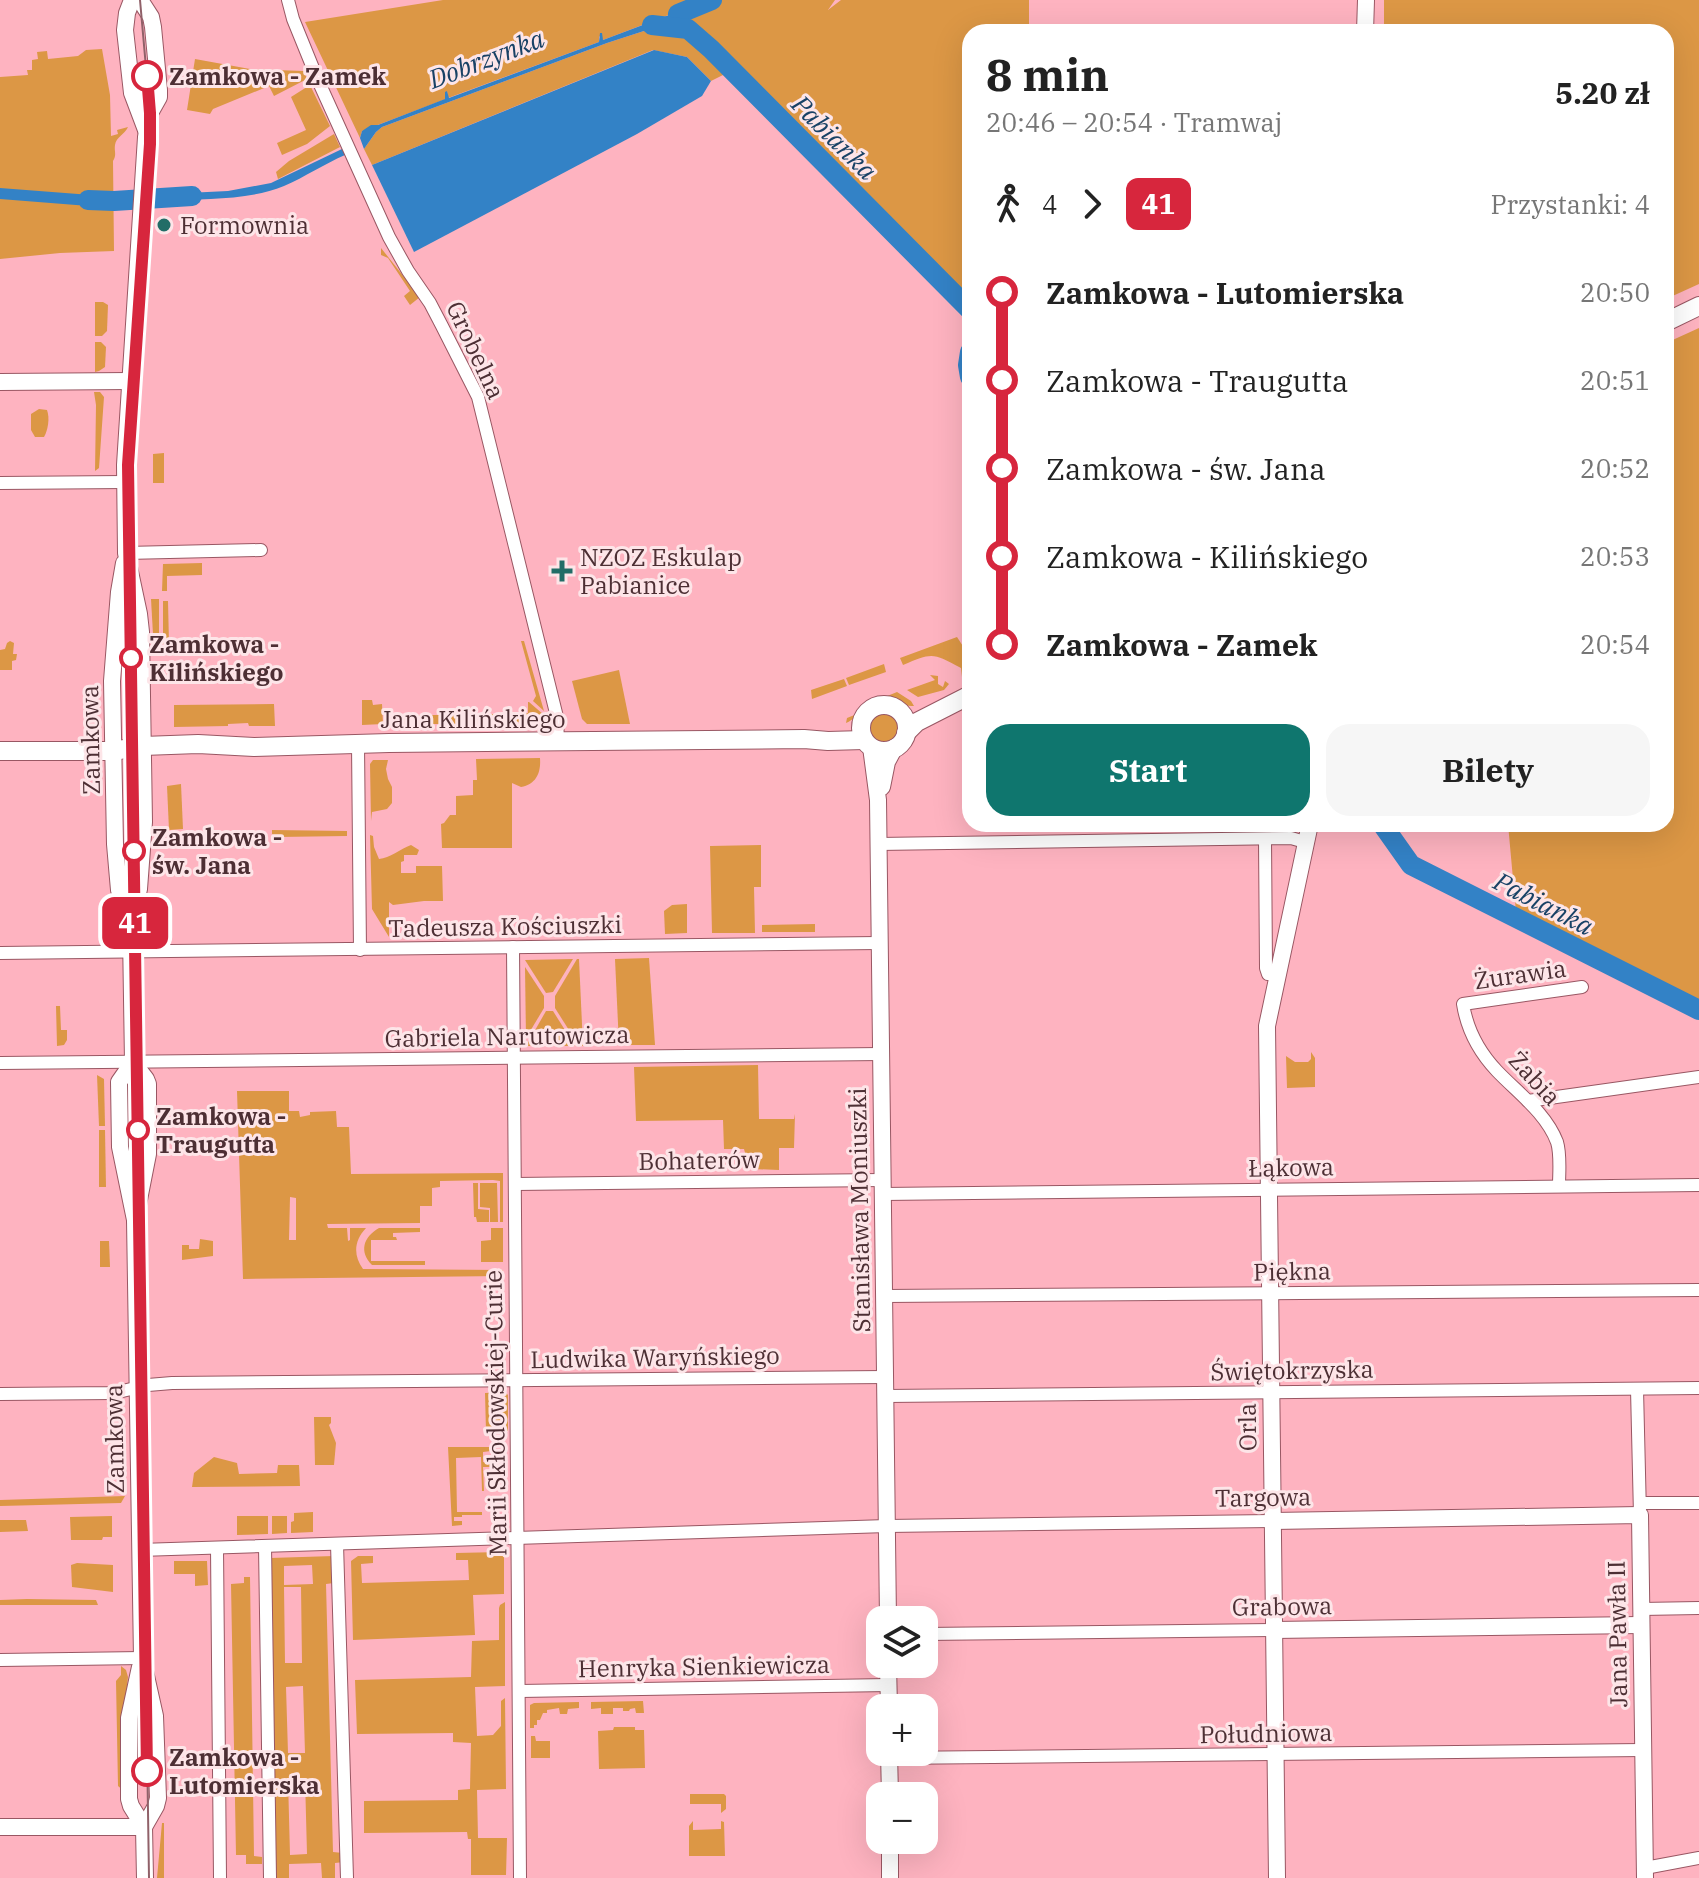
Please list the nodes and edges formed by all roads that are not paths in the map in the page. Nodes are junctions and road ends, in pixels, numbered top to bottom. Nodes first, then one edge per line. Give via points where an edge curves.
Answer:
1 (132, 0) edge
2 (140, 0) edge
3 (288, 0) edge
4 (1366, 0) edge
5 (1365, 24) edge
6 (146, 137) junction
7 (1699, 306) edge
8 (1674, 318) edge
9 (130, 381) junction
10 (0, 382) edge
11 (125, 482) junction
12 (0, 483) edge
13 (261, 550) dead end
14 (126, 553) junction
15 (962, 698) edge
16 (962, 699) edge
17 (898, 710) junction
18 (866, 736) junction
19 (901, 740) junction
20 (558, 742) junction
21 (358, 744) junction
22 (143, 746) junction
23 (0, 751) edge
24 (113, 751) junction
25 (878, 800) junction
26 (1308, 832) edge
27 (1265, 839) junction
28 (1305, 842) junction
29 (878, 844) junction
30 (131, 925) junction
31 (879, 943) junction
32 (513, 947) junction
33 (360, 950) junction
34 (131, 952) junction
35 (0, 953) edge
36 (1277, 975) junction
37 (1582, 987) dead end
38 (1463, 1004) joint
39 (881, 1054) junction
40 (514, 1058) junction
41 (133, 1062) junction
42 (0, 1063) edge
43 (1699, 1077) edge
44 (1528, 1101) junction
45 (515, 1184) junction
46 (1699, 1185) edge
47 (1559, 1186) junction
48 (883, 1187) junction
49 (1269, 1189) junction
50 (135, 1220) junction
51 (1699, 1290) edge
52 (1271, 1293) junction
53 (885, 1296) junction
54 (886, 1377) junction
55 (516, 1380) junction
56 (138, 1387) junction
57 (1699, 1388) edge
58 (1637, 1389) junction
59 (1271, 1391) junction
60 (0, 1394) edge
61 (886, 1396) junction
62 (1699, 1503) edge
63 (1640, 1509) junction
64 (1273, 1521) junction
65 (887, 1526) junction
66 (518, 1538) junction
67 (337, 1544) junction
68 (265, 1546) junction
69 (217, 1548) junction
70 (140, 1550) junction
71 (888, 1606) edge
72 (1699, 1608) edge
73 (1641, 1617) junction
74 (1274, 1630) junction
75 (938, 1634) edge
76 (142, 1658) junction
77 (0, 1660) edge
78 (889, 1678) edge
79 (889, 1685) junction
80 (520, 1691) junction
81 (889, 1694) edge
82 (1643, 1750) junction
83 (938, 1755) edge
84 (1275, 1755) junction
85 (144, 1827) junction
86 (4, 1830) edge
87 (890, 1854) edge
88 (1699, 1858) edge
89 (1645, 1873) edge
90 (145, 1878) edge
91 (220, 1878) edge
92 (270, 1878) edge
93 (347, 1878) edge
94 (520, 1878) edge
95 (890, 1878) edge
96 (1277, 1878) edge

1 - 6 street via 125,22 127,46 132,93
2 - 6 street via 151,17 159,90
3 - 20 street, Grobelna via 317,78 398,254 478,397 557,717
4 - 5 street
6 - 9 street, Zamkowa
7 - 8 main road
9 - 10 street
9 - 11 street, Zamkowa
11 - 12 street
11 - 14 street, Zamkowa
13 - 14 street
14 - 22 street, Zamkowa via 141,632
14 - 24 street, Zamkowa via 113,671
15 - 17 main road
16 - 19 main road via 917,722
17 - 18 main road via 886,705 868,711
17 - 19 main road via 906,720
18 - 19 main road via 883,751
18 - 20 main road, Jana Kilińskiego
18 - 25 street, Stanisława Moniuszki
19 - 25 street, Stanisława Moniuszki via 887,762
20 - 21 main road, Jana Kilińskiego
21 - 22 main road, Jana Kilińskiego
21 - 33 street
22 - 24 main road, Jana Kilińskiego
22 - 30 street, Zamkowa via 144,833
23 - 24 main road, Jana Kilińskiego
24 - 30 street, Zamkowa via 119,890
25 - 29 street, Stanisława Moniuszki
26 - 28 street, Orla
27 - 28 street
27 - 29 street
27 - 36 street via 1266,968
28 - 36 street, Orla
29 - 31 street, Stanisława Moniuszki
30 - 34 street, Zamkowa
31 - 32 street, Tadeusza Kościuszki
31 - 39 street, Stanisława Moniuszki
32 - 33 street, Tadeusza Kościuszki
32 - 40 street, Marii Skłodowskiej-Curie
33 - 34 street, Tadeusza Kościuszki
34 - 35 street, Tadeusza Kościuszki
34 - 41 street, Zamkowa
36 - 49 street, Orla via 1267,1026
37 - 38 street, Żurawia
38 - 44 street, Żabia via 1479,1048
39 - 40 street, Gabriela Narutowicza
39 - 48 street, Stanisława Moniuszki
40 - 41 street, Gabriela Narutowicza
40 - 45 street, Marii Skłodowskiej-Curie
41 - 42 street, Gabriela Narutowicza
41 - 50 street, Zamkowa via 148,1084 147,1161
41 - 50 street, Zamkowa via 119,1082 120,1147
43 - 44 street
44 - 47 street, Żabia via 1558,1146
45 - 48 street, Bohaterów
45 - 55 street, Marii Skłodowskiej-Curie
46 - 47 street, Łąkowa
47 - 49 street, Łąkowa
48 - 49 street, Łąkowa
48 - 53 street, Stanisława Moniuszki
49 - 52 street, Orla
50 - 56 street, Zamkowa
51 - 52 street, Piękna
52 - 53 street, Piękna
52 - 59 street, Orla
53 - 54 street, Stanisława Moniuszki
54 - 55 street, Ludwika Waryńskiego
54 - 61 street, Stanisława Moniuszki
55 - 56 street, Ludwika Waryńskiego
55 - 66 street, Marii Skłodowskiej-Curie
56 - 60 street, Ludwika Waryńskiego via 114,1393
56 - 70 street, Zamkowa
57 - 58 street, Świętokrzyska
58 - 59 street, Świętokrzyska
58 - 63 street, Jana Pawła II
59 - 61 street, Świętokrzyska
59 - 64 street, Orla
61 - 65 street, Stanisława Moniuszki
62 - 63 street, Targowa
63 - 64 street, Targowa
63 - 73 street, Jana Pawła II
64 - 65 street, Targowa
64 - 74 street, Orla
65 - 66 street, Targowa
65 - 71 street, Stanisława Moniuszki
66 - 67 street, Targowa
66 - 80 street, Marii Skłodowskiej-Curie
67 - 68 street, Targowa
67 - 93 street
68 - 69 street, Targowa
68 - 92 street
69 - 70 street, Targowa
69 - 91 street
70 - 76 street, Zamkowa
72 - 73 street, Grabowa
73 - 74 street, Grabowa
73 - 82 street, Jana Pawła II
74 - 75 street, Grabowa
74 - 84 street, Orla
76 - 77 street
76 - 85 street, Zamkowa via 155,1716 158,1787 156,1806
76 - 85 street, Zamkowa via 129,1718 129,1799
78 - 79 street
79 - 80 street, Henryka Sienkiewicza
79 - 81 street
80 - 94 street, Marii Skłodowskiej-Curie
82 - 84 street, Południowa
82 - 89 street, Jana Pawła II
83 - 84 street, Południowa
84 - 96 street, Orla
85 - 86 street
85 - 90 street, Zamkowa
87 - 95 street
88 - 89 street

